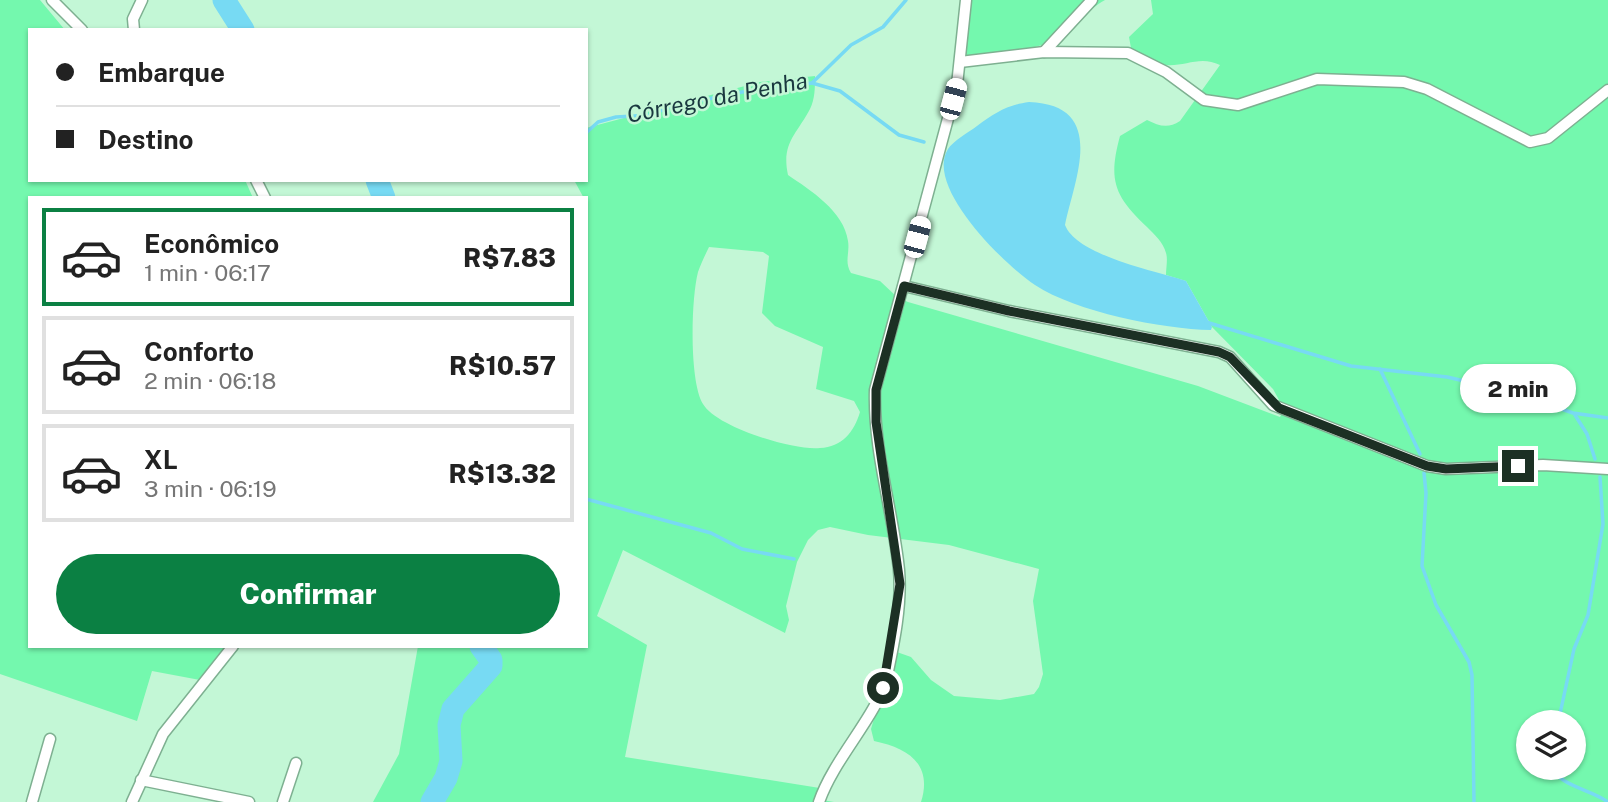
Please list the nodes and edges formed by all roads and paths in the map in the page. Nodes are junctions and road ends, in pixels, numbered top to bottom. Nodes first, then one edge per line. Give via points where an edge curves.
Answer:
1 (52, 0) edge
2 (142, 0) edge
3 (966, 0) edge
4 (1092, 0) edge
5 (80, 28) edge
6 (134, 28) edge
7 (1044, 52) junction
8 (960, 62) junction
9 (1608, 90) edge
10 (904, 286) junction
11 (1608, 469) edge
12 (231, 648) edge
13 (50, 739) dead end
14 (296, 763) dead end
15 (141, 780) junction
16 (33, 802) edge
17 (132, 802) edge
18 (249, 802) edge
19 (283, 802) edge
20 (819, 802) edge

1 - 5 street
2 - 6 street
3 - 8 street
4 - 7 street
7 - 8 street
7 - 9 street via 1128,53 1166,72 1204,100 1238,105 1317,79 1404,82 1427,89 1530,142 1548,138
8 - 10 street
10 - 11 street via 1219,352 1230,357 1279,408 1427,466
10 - 20 street via 876,390 876,422 900,584 887,676
12 - 15 street via 163,734
13 - 16 street
14 - 19 street
15 - 17 street
15 - 18 street

